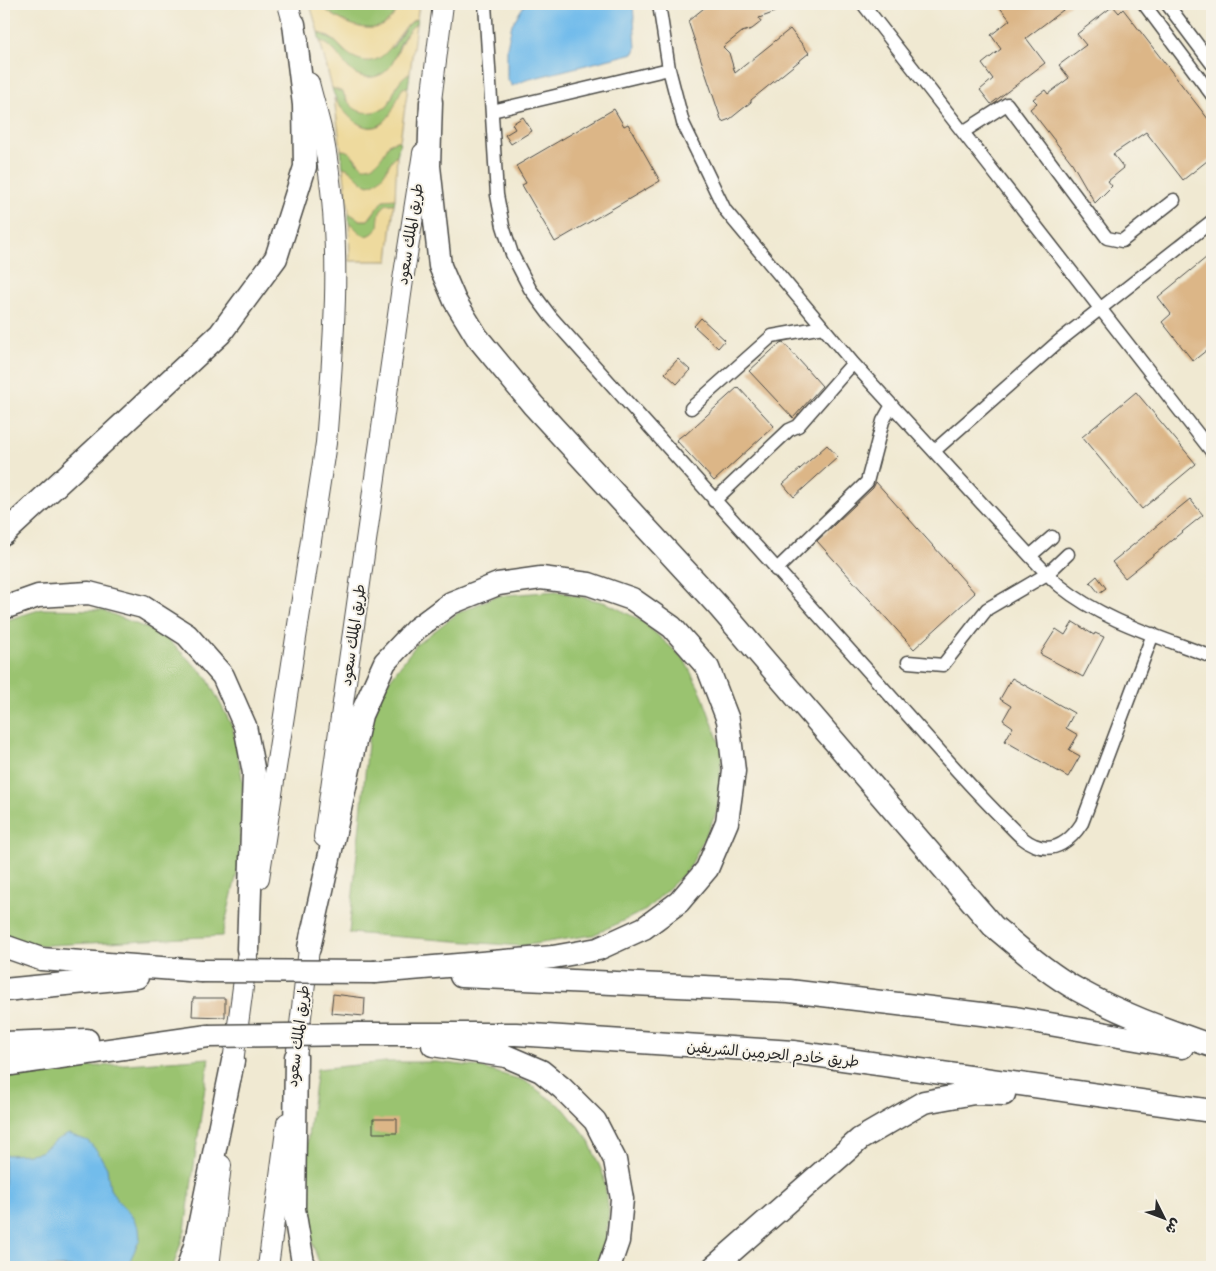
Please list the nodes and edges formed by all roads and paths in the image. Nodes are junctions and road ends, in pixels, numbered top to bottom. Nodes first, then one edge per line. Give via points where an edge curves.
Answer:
1 (443, 4) edge
2 (485, 4) edge
3 (659, 4) edge
4 (863, 4) edge
5 (1144, 4) edge
6 (1167, 4) edge
7 (291, 14) edge
8 (1212, 64) edge
9 (668, 70) junction
10 (1212, 95) edge
11 (431, 102) junction
12 (492, 110) junction
13 (963, 132) junction
14 (1174, 200) dead end
15 (1212, 221) edge
16 (1100, 309) junction
17 (823, 327) junction
18 (853, 363) junction
19 (892, 405) junction
20 (691, 408) dead end
21 (934, 451) junction
22 (1212, 452) edge
23 (714, 501) junction
24 (4, 534) edge
25 (1052, 536) dead end
26 (1068, 554) dead end
27 (1030, 556) junction
28 (776, 570) junction
29 (1047, 574) junction
30 (4, 608) edge
31 (1153, 634) junction
32 (1212, 657) edge
33 (908, 662) dead end
34 (4, 946) edge
35 (309, 948) junction
36 (248, 949) junction
37 (201, 971) junction
38 (375, 972) junction
39 (4, 990) edge
40 (360, 1034) junction
41 (208, 1036) junction
42 (4, 1044) edge
43 (1212, 1046) edge
44 (1212, 1052) edge
45 (296, 1057) junction
46 (233, 1061) junction
47 (4, 1065) edge
48 (1113, 1097) junction
49 (1212, 1111) edge
50 (188, 1267) edge
51 (209, 1267) edge
52 (268, 1267) edge
53 (306, 1267) edge
54 (609, 1267) edge
55 (714, 1267) edge

1 - 11 main road, طريق الملك سعود
2 - 12 street
3 - 9 street
4 - 13 street
5 - 10 street
6 - 8 street
7 - 24 highway via 304,105 305,167 276,258 220,334
7 - 36 main road via 324,143 332,207 335,263 332,367 326,442
9 - 12 street
9 - 17 street via 683,123 725,210
11 - 35 main road, طريق الملك سعود
11 - 43 highway via 430,166 440,266 476,337 533,405 720,606 993,926 1078,990 1156,1026
12 - 23 street via 497,195 503,226 512,254 530,289
13 - 14 street via 1007,104 1107,238 1122,241
13 - 16 street
15 - 16 street
16 - 21 street
16 - 22 street
17 - 18 street
17 - 20 street via 772,336
18 - 19 street
18 - 23 street via 798,426 789,430
19 - 21 street
19 - 28 street via 883,421 867,482
21 - 27 street
23 - 28 street
25 - 27 street
26 - 29 street
27 - 29 street
28 - 31 street via 999,815 1026,842 1042,848 1067,842 1082,823
29 - 31 street via 1094,608
29 - 33 street via 987,609 943,665
30 - 36 highway via 38,596 89,593 143,607 188,635 223,676 245,726 254,773
31 - 32 street
34 - 37 highway via 40,959
35 - 38 highway via 361,716 385,662 416,629 450,603 498,584 541,578 589,584 632,599 672,627 708,668 728,720 734,771 728,822 707,869 679,902 644,928 598,949 553,957
35 - 45 main road, طريق الملك سعود
36 - 46 main road
37 - 38 highway, bridge
37 - 39 highway
38 - 44 highway via 789,991 1015,1018
40 - 41 highway, bridge
40 - 48 highway, طريق خادم الحرمين الشريفين via 516,1034 793,1052
40 - 54 highway via 506,1056 541,1072 562,1088 595,1121 614,1160 622,1199 618,1241
41 - 42 highway
41 - 47 highway
45 - 52 main road, طريق الملك سعود
45 - 53 highway via 294,1209
46 - 50 highway
46 - 51 main road
48 - 49 highway, طريق خادم الحرمين الشريفين
48 - 55 highway via 974,1093 924,1102 860,1139

